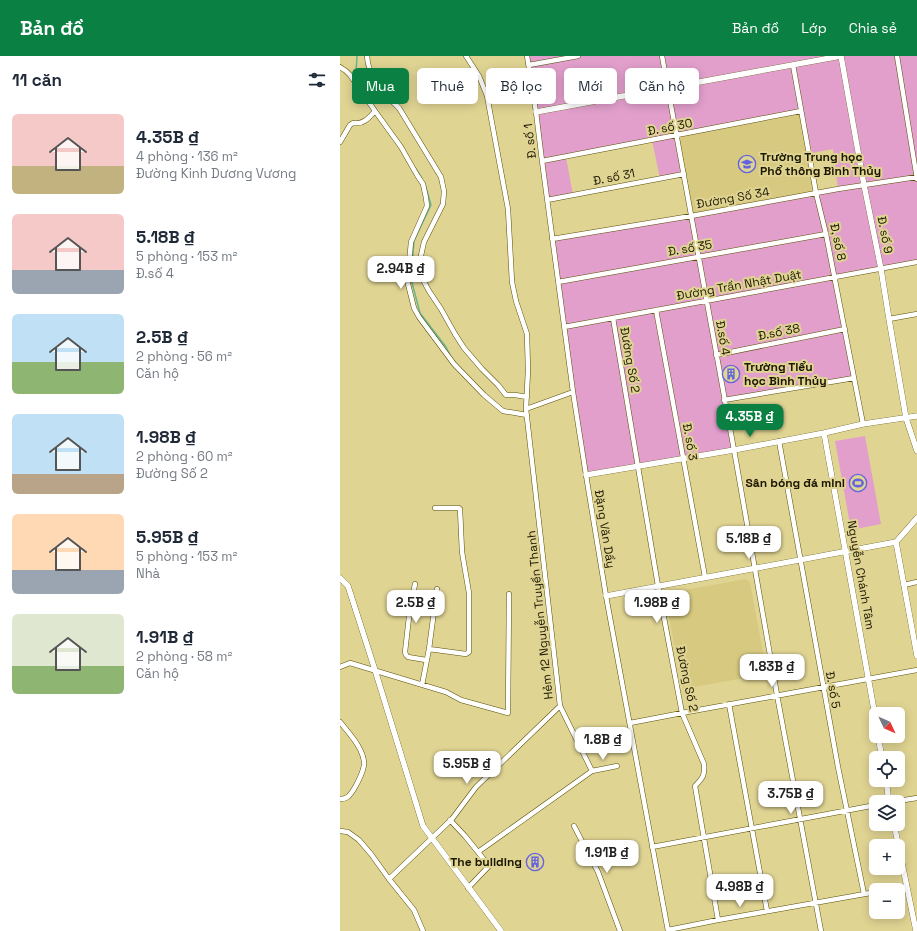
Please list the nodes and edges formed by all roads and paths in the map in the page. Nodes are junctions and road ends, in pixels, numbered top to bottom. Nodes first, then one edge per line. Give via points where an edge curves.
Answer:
1 (367, 56) edge
2 (466, 56) edge
3 (527, 56) edge
4 (578, 56) edge
5 (662, 56) edge
6 (841, 56) edge
7 (897, 56) edge
8 (529, 65) junction
9 (793, 65) junction
10 (340, 67) edge
11 (664, 68) edge
12 (699, 82) edge
13 (625, 96) edge
14 (671, 104) edge
15 (375, 111) junction
16 (536, 112) junction
17 (801, 112) junction
18 (677, 135) junction
19 (340, 142) edge
20 (542, 161) junction
21 (684, 174) junction
22 (917, 178) edge
23 (864, 185) junction
24 (816, 193) junction
25 (547, 200) junction
26 (691, 216) junction
27 (826, 234) junction
28 (552, 239) junction
29 (698, 256) junction
30 (917, 262) edge
31 (881, 269) junction
32 (835, 277) junction
33 (558, 282) junction
34 (707, 301) junction
35 (656, 310) junction
36 (917, 314) edge
37 (613, 318) junction
38 (888, 319) junction
39 (564, 327) junction
40 (845, 329) junction
41 (716, 355) junction
42 (854, 378) junction
43 (573, 392) junction
44 (527, 397) junction
45 (724, 400) junction
46 (526, 409) junction
47 (527, 415) junction
48 (917, 416) edge
49 (906, 418) junction
50 (864, 424) junction
51 (824, 433) junction
52 (779, 441) junction
53 (734, 450) junction
54 (917, 451) edge
55 (683, 459) junction
56 (638, 466) junction
57 (586, 475) junction
58 (435, 508) dead end
59 (917, 518) edge
60 (896, 542) junction
61 (846, 552) junction
62 (800, 560) junction
63 (754, 568) junction
64 (705, 577) junction
65 (340, 578) edge
66 (917, 582) edge
67 (415, 584) dead end
68 (904, 585) junction
69 (658, 586) junction
70 (437, 589) dead end
71 (509, 594) dead end
72 (606, 596) junction
73 (914, 627) edge
74 (429, 648) junction
75 (917, 656) edge
76 (426, 660) junction
77 (340, 667) edge
78 (375, 670) junction
79 (917, 670) edge
80 (869, 679) junction
81 (422, 685) junction
82 (823, 687) junction
83 (777, 695) junction
84 (729, 704) junction
85 (560, 706) junction
86 (874, 707) edge
87 (682, 713) junction
88 (340, 722) edge
89 (630, 723) junction
90 (617, 766) dead end
91 (592, 771) junction
92 (340, 798) edge
93 (917, 798) edge
94 (905, 800) edge
95 (869, 806) edge
96 (846, 811) junction
97 (801, 819) junction
98 (450, 820) junction
99 (574, 826) dead end
100 (752, 828) junction
101 (340, 831) edge
102 (895, 831) edge
103 (431, 838) junction
104 (704, 838) junction
105 (652, 847) junction
106 (478, 852) junction
107 (389, 879) junction
108 (907, 886) joint
109 (468, 888) junction
110 (869, 893) edge
111 (864, 894) junction
112 (816, 902) junction
113 (767, 911) junction
114 (718, 920) junction
115 (423, 931) edge
116 (501, 931) edge
117 (620, 931) edge
118 (668, 931) edge
119 (821, 931) edge
120 (916, 931) edge

1 - 44 street via 375,81 399,108 441,176 444,191 442,204 424,242 420,260 423,280 464,348 506,395
2 - 44 street, Hẻm 12 Nguyễn Truyền Thanh via 479,76 487,96 508,209 512,282 527,334
3 - 8 street, Đ. số 1
4 - 8 street
5 - 11 street, Đ.số 4
6 - 9 street
6 - 23 street, Đ. số 9
7 - 22 street
8 - 16 street, Đ. số 1
9 - 12 street
9 - 17 street, Đ, số 8
10 - 15 street via 350,75
13 - 16 street
14 - 18 street, Đ.số 4
15 - 19 street via 361,124 350,125
15 - 47 street via 418,175 426,198 427,206 411,242 407,280 414,308 454,364 484,395 503,411
16 - 20 street, Đ. số 1
17 - 18 street, Đ. số 30
17 - 24 street, Đ, số 8
18 - 20 street, Đ. số 30
18 - 21 street, Đ.số 4
20 - 25 street, Đ. số 1
21 - 25 street, Đ. số 31
21 - 26 street, Đ.số 4
22 - 23 street, Đường Số 34
23 - 24 street, Đường Số 34
23 - 31 street, Đ. số 9
24 - 26 street, Đường Số 34
24 - 27 street, Đ, số 8
25 - 28 street, Đặng Văn Dầy
26 - 28 street, Đường Số 34
26 - 29 street, Đ.số 4
27 - 29 street, Đ. số 35
27 - 32 street, Đ, số 8
28 - 33 street, Đặng Văn Dầy
29 - 33 street, Đ. số 35
29 - 34 street, Đ.số 4
30 - 31 street, Đường Trần Nhật Duật
31 - 32 street, Đường Trần Nhật Duật
31 - 38 street, Đ. số 9
32 - 34 street, Đường Trần Nhật Duật
32 - 40 street, Đ, số 8
33 - 39 street, Đặng Văn Dầy
34 - 35 street, Đường Trần Nhật Duật
34 - 41 street, Đ.số 4
35 - 37 street, Đường Trần Nhật Duật
35 - 55 street, Đ. số 3
36 - 38 street
37 - 39 street, Đường Trần Nhật Duật
37 - 56 street, Đường Số 2
38 - 49 street, Đ. số 9
39 - 43 street, Đặng Văn Dầy
40 - 41 street, Đ.số 38
40 - 42 street, Đ, số 8
41 - 45 street, Đ.số 4
42 - 45 street
42 - 50 street, Đ, số 8
43 - 46 street
43 - 57 street, Đặng Văn Dầy
44 - 46 street, Hẻm 12 Nguyễn Truyền Thanh
45 - 53 street, Đ.số 4
46 - 47 street, Hẻm 12 Nguyễn Truyền Thanh
47 - 85 street, Hẻm 12 Nguyễn Truyền Thanh
48 - 49 street
49 - 50 street
49 - 54 street, Đ. số 9
50 - 51 street
51 - 52 street
51 - 61 street, Nguyễn Chánh Tâm
52 - 53 street
52 - 62 street, Đ. số 5
53 - 55 street
53 - 63 street, Đ.số 4
55 - 56 street
55 - 64 street, Đ. số 3
56 - 57 street
56 - 69 street, Đường Số 2
57 - 72 street, Đặng Văn Dầy
58 - 74 street via 460,509 462,552 469,593 469,652 466,654
59 - 60 street
60 - 61 street
60 - 68 street
61 - 62 street
61 - 80 street, Nguyễn Chánh Tâm
62 - 63 street
62 - 82 street, Đ. số 5
63 - 64 street
63 - 83 street, Đ.số 4
64 - 69 street
65 - 78 street via 348,586
66 - 68 street
67 - 76 street via 408,617 406,655
68 - 73 street
69 - 72 street
69 - 87 street, Đường Số 2
70 - 74 street
71 - 81 street via 508,713 461,700 446,692
72 - 89 street, Đặng Văn Dầy
73 - 75 street
74 - 76 street
76 - 81 street
77 - 78 street via 350,663
78 - 81 street
78 - 103 street via 423,826
79 - 80 street
80 - 82 street
80 - 86 street, Nguyễn Chánh Tâm
82 - 83 street
82 - 96 street, Đ. số 5
83 - 84 street
83 - 97 street, Đ.số 4
84 - 87 street
84 - 100 street
85 - 91 street, Hẻm 12 Nguyễn Truyền Thanh
85 - 98 street via 476,787
87 - 89 street
87 - 104 street, Đường Số 2 via 704,764 702,780 695,786
88 - 92 street via 360,749 364,764 349,796 345,799
89 - 105 street, Đặng Văn Dầy
90 - 91 street
91 - 106 street
93 - 94 street
95 - 96 street
96 - 97 street
96 - 111 street, Đ. số 5
97 - 100 street
97 - 112 street, Đ.số 4
98 - 103 street
98 - 106 street
99 - 117 street via 598,872
100 - 104 street
100 - 113 street
101 - 107 street via 348,832 359,840
102 - 108 street
103 - 107 street
103 - 109 street
104 - 105 street
104 - 114 street, Đường Số 2
105 - 118 street, Đặng Văn Dầy
106 - 109 street via 489,866
107 - 115 street via 414,910
108 - 120 street
109 - 116 street
110 - 111 street
111 - 112 street
112 - 113 street
112 - 119 street, Đ.số 4
113 - 114 street
114 - 118 street

